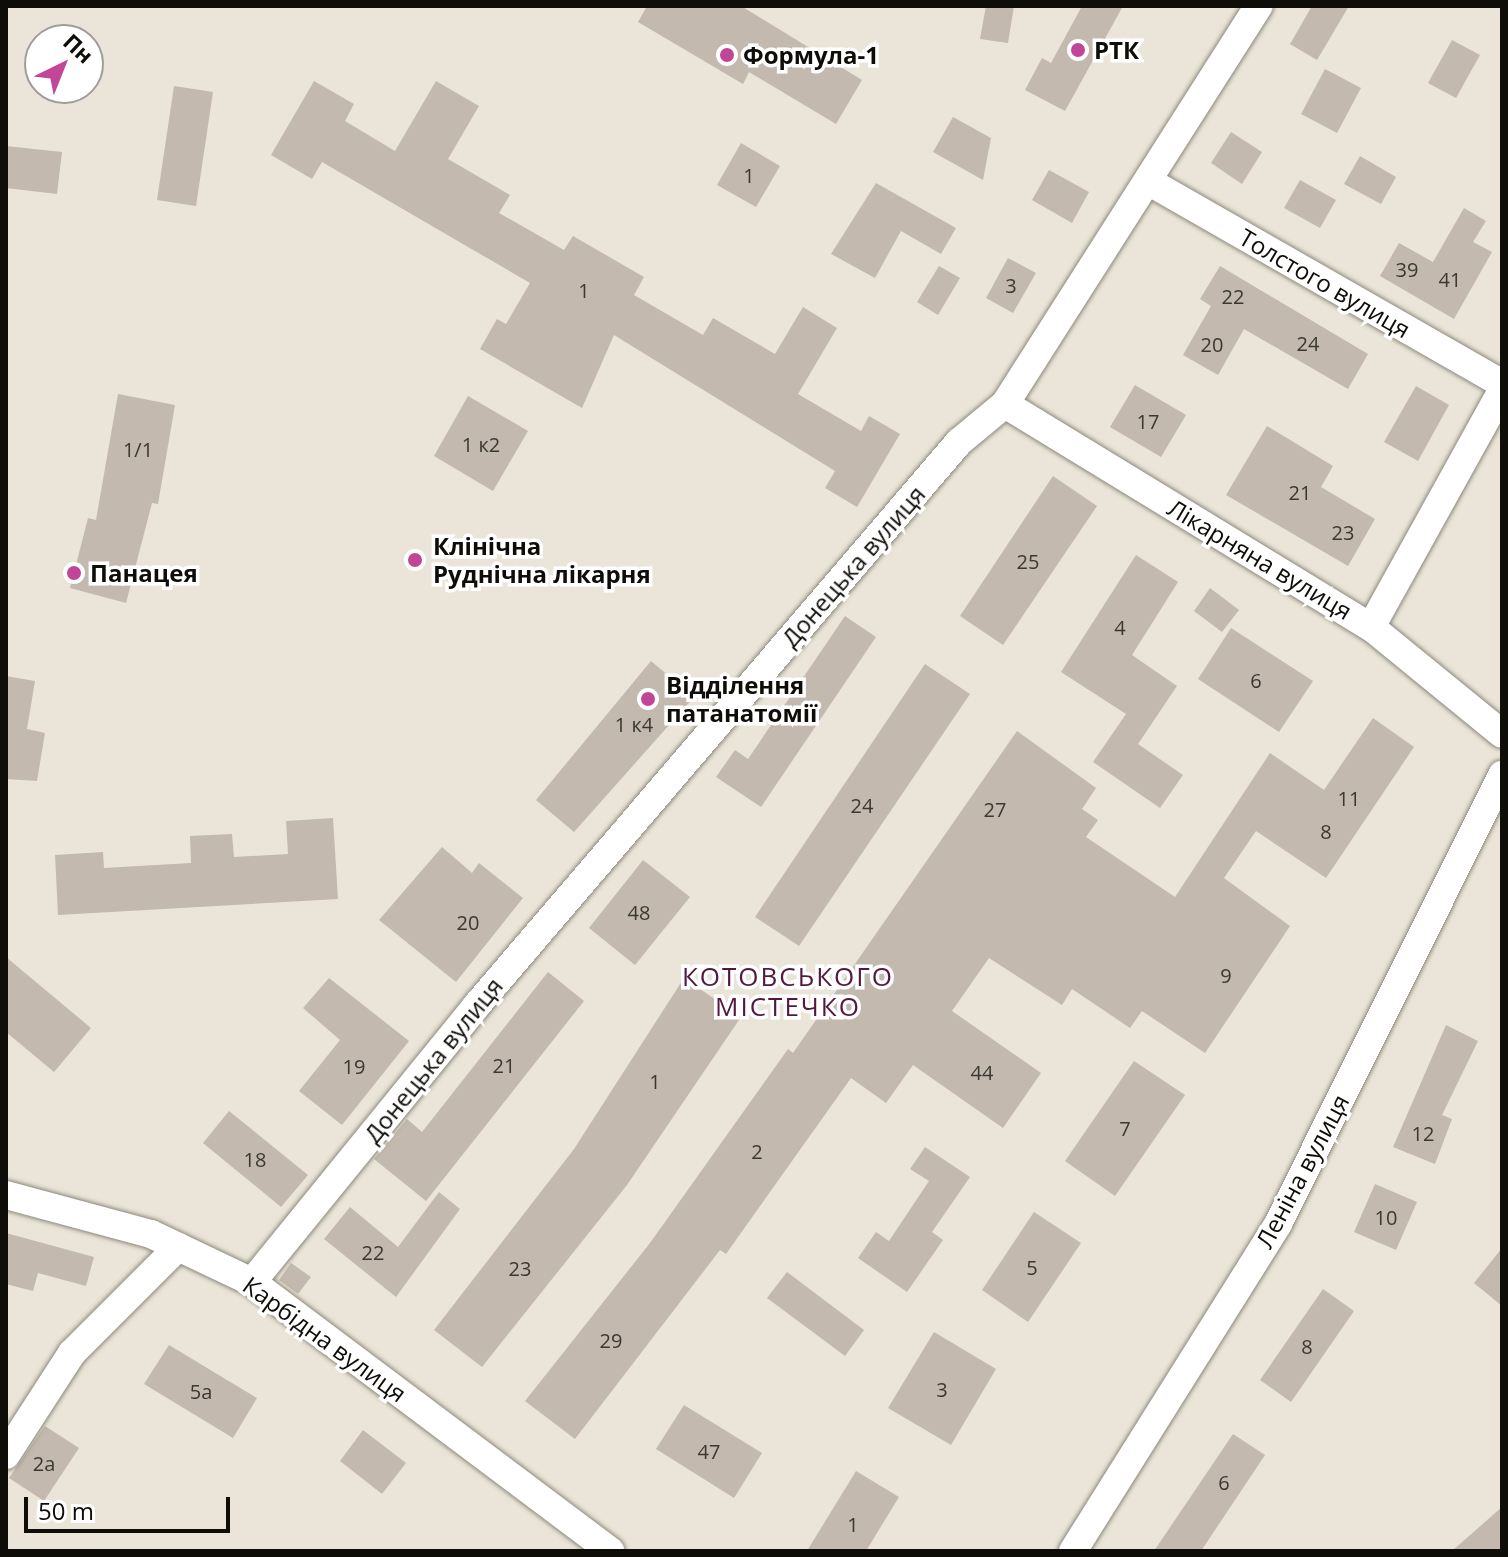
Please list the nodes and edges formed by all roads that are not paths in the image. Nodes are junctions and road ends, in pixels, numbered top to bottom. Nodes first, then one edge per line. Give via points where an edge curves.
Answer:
1 (1259, 6) edge
2 (1148, 181) junction
3 (1502, 384) edge
4 (1502, 391) edge
5 (1005, 404) junction
6 (1371, 627) junction
7 (1502, 734) edge
8 (1502, 775) edge
9 (6, 1195) edge
10 (178, 1247) junction
11 (252, 1282) junction
12 (6, 1455) edge
13 (610, 1551) edge
14 (1073, 1551) edge

1 - 2 street, Донецька вулиця
2 - 3 street, Толстого вулиця
2 - 5 street, Донецька вулиця
4 - 6 street
5 - 6 street, Лікарняна вулиця
5 - 11 street, Донецька вулиця via 959,442 477,1005
6 - 7 street, Лікарняна вулиця
8 - 14 street, Леніна вулиця via 1278,1224
9 - 10 street, Карбідна вулиця
10 - 11 street, Карбідна вулиця
10 - 12 street via 72,1353
11 - 13 street, Карбідна вулиця

